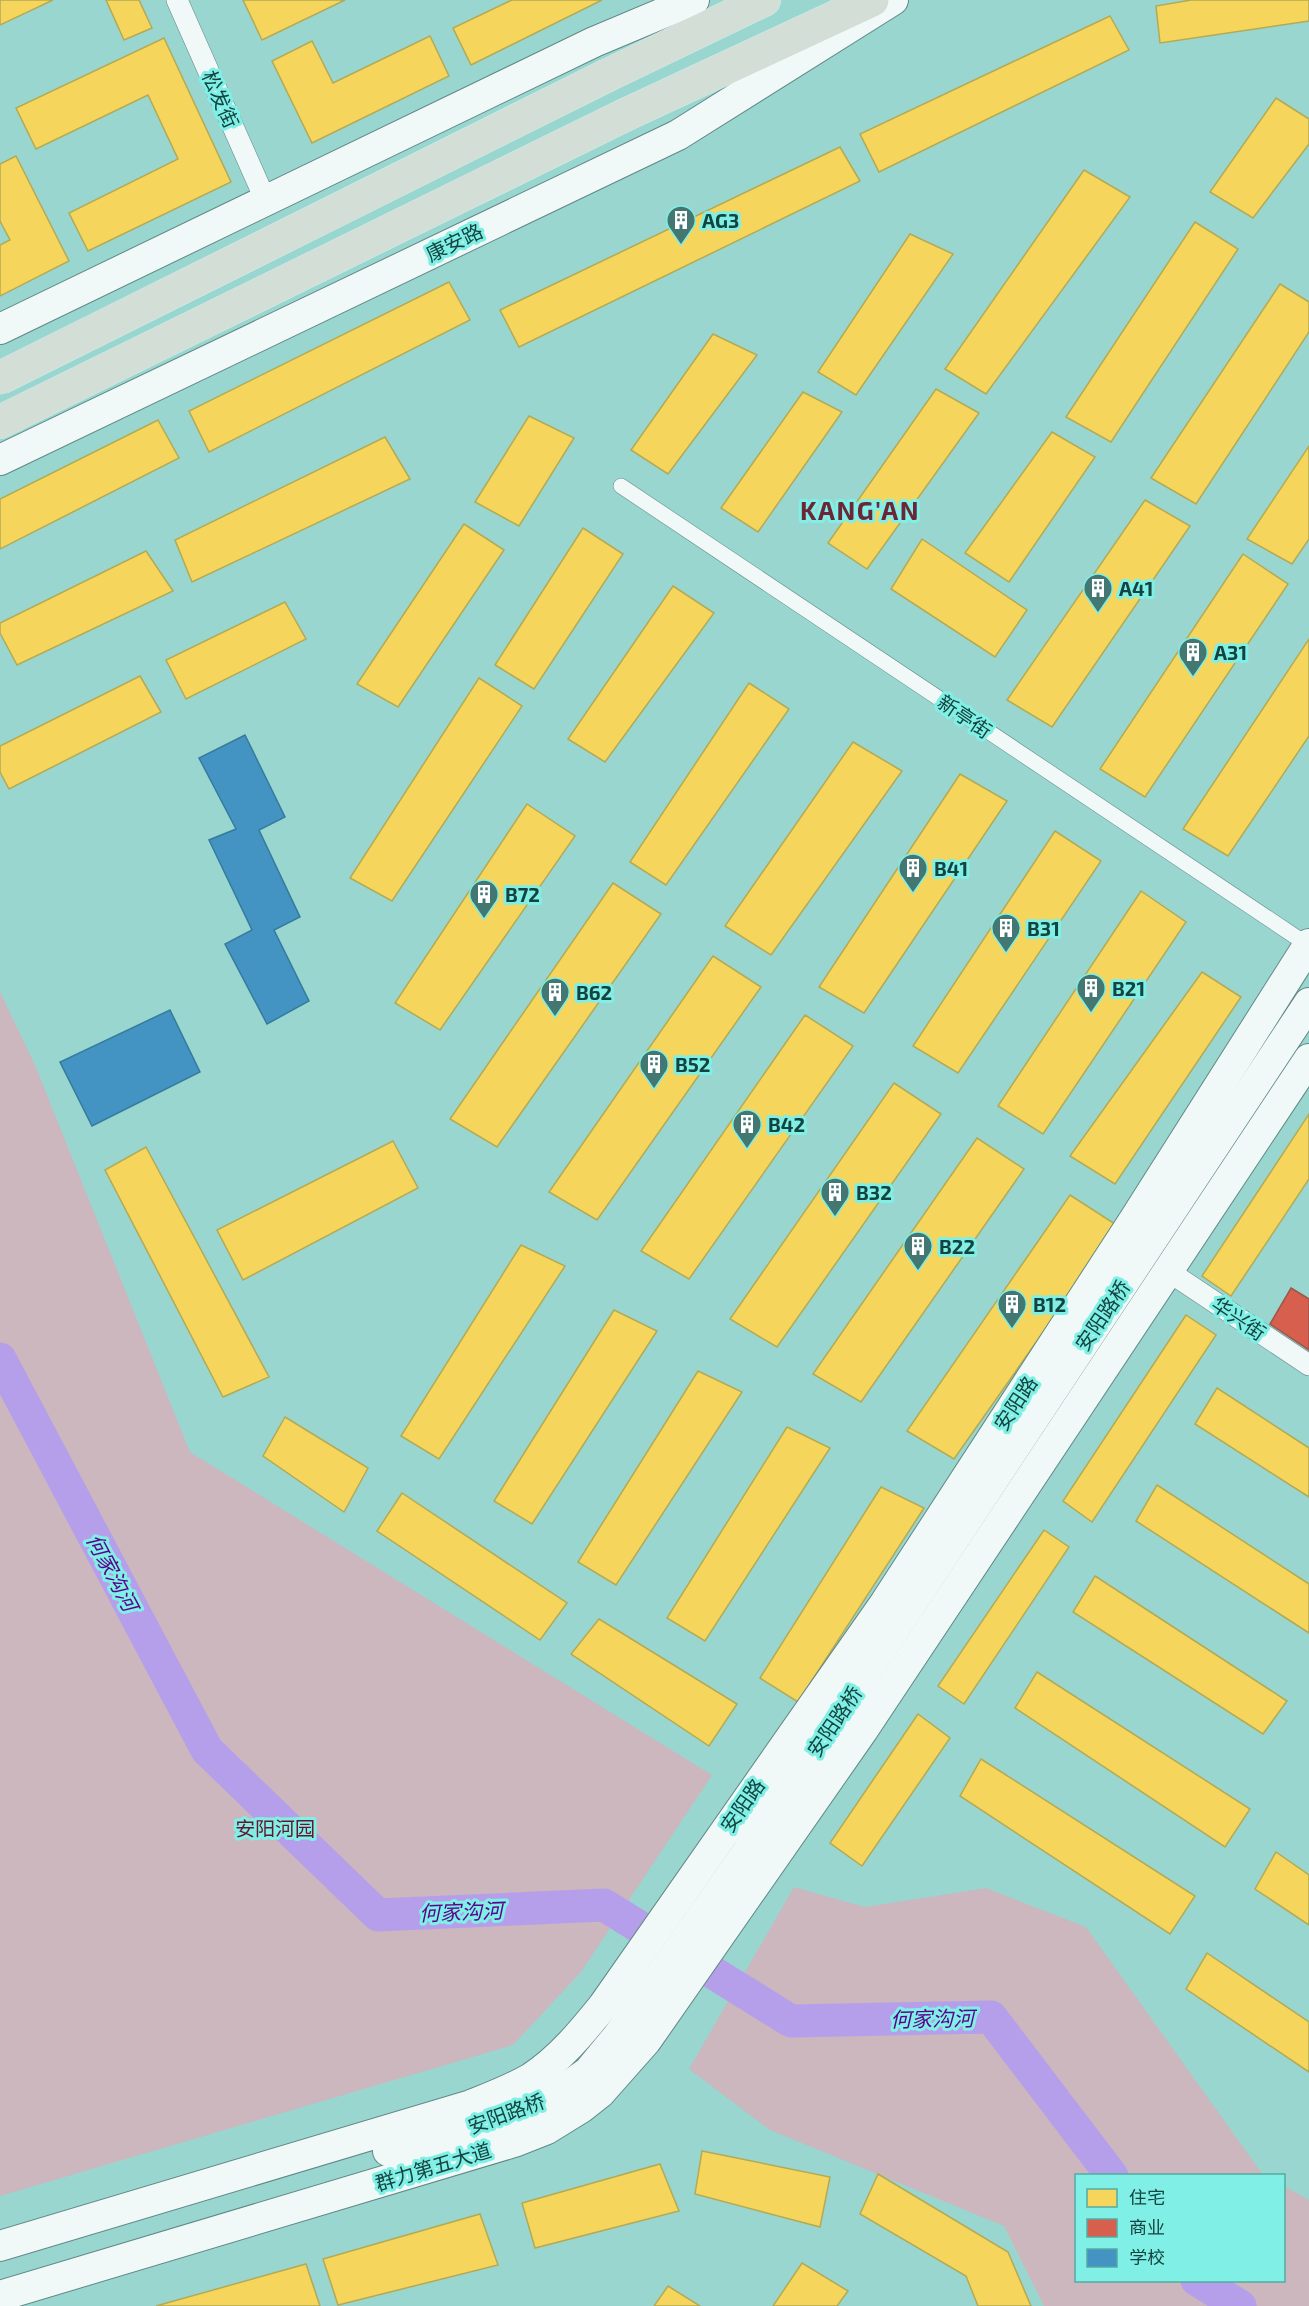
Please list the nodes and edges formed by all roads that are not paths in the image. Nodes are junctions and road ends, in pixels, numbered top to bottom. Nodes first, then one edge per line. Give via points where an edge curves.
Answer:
1 (177, 0) edge
2 (694, 0) edge
3 (764, 0) edge
4 (872, 0) edge
5 (893, 0) edge
6 (265, 199) junction
7 (0, 329) edge
8 (0, 378) edge
9 (0, 422) edge
10 (0, 460) edge
11 (621, 486) dead end
12 (1309, 945) edge
13 (1300, 980) edge
14 (1309, 1004) edge
15 (1309, 1059) edge
16 (1168, 1271) junction
17 (1309, 1365) edge
18 (69, 2225) junction
19 (0, 2246) edge
20 (38, 2285) junction
21 (0, 2296) edge
22 (14, 2306) edge

1 - 6 street, 松发街
2 - 6 main road via 594,42
3 - 8 main road, bridge
4 - 9 main road, 康安路 via 625,115
5 - 10 main road, 康安路 via 678,135
6 - 7 main road
11 - 12 street, 新亭街
12 - 13 main road, 安阳路
13 - 18 main road, 安阳路 via 1134,1220 891,1594 578,2037 531,2077 471,2105
14 - 18 main road, 安阳路桥 via 747,1852 617,2037 588,2072 556,2095 502,2118 182,2211
15 - 16 main road
16 - 17 street, 华兴街
16 - 20 main road, 群力第五大道 via 862,1730 646,2041 600,2093 547,2129 514,2142
18 - 19 main road
20 - 21 main road, 群力第五大道
20 - 22 main road

